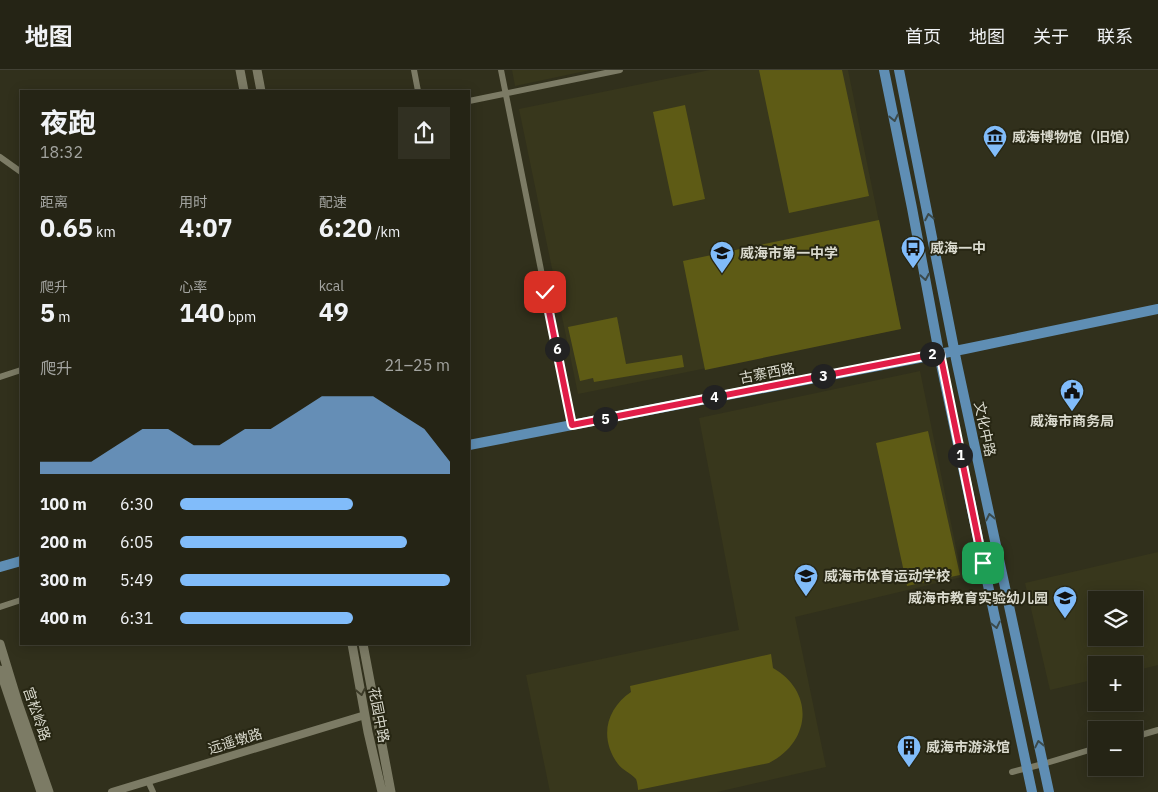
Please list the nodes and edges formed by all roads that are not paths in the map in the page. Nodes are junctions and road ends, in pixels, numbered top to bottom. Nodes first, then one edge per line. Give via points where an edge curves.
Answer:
1 (240, 70) edge
2 (257, 70) edge
3 (414, 70) edge
4 (501, 70) edge
5 (620, 70) edge
6 (884, 70) edge
7 (900, 70) edge
8 (244, 90) edge
9 (261, 90) edge
10 (418, 90) edge
11 (505, 93) junction
12 (470, 101) edge
13 (0, 157) edge
14 (20, 171) edge
15 (1158, 309) edge
16 (955, 351) junction
17 (940, 353) junction
18 (20, 370) edge
19 (0, 377) edge
20 (572, 425) junction
21 (470, 445) edge
22 (20, 561) edge
23 (0, 567) edge
24 (20, 600) edge
25 (0, 608) edge
26 (0, 644) edge
27 (352, 645) edge
28 (363, 645) edge
29 (0, 670) edge
30 (365, 715) junction
31 (1158, 730) edge
32 (1143, 734) edge
33 (1088, 750) edge
34 (1043, 764) junction
35 (1027, 768) junction
36 (1012, 772) dead end
37 (148, 781) junction
38 (41, 792) edge
39 (49, 792) edge
40 (112, 792) edge
41 (153, 792) edge
42 (382, 792) edge
43 (391, 792) edge
44 (1032, 792) edge
45 (1049, 792) edge

1 - 8 main road
2 - 9 main road
3 - 10 street
4 - 11 street
5 - 11 street
6 -> 17 main road
16 -> 7 main road, 文化中路
11 - 12 street
11 - 20 street
13 - 14 street
15 - 16 main road, 古寨西路
16 - 17 main road, 古寨西路
34 -> 16 main road, 文化中路
17 - 20 main road, 古寨西路
17 -> 35 main road
18 - 19 street
20 - 21 main road, 古寨西路
22 - 23 main road
24 - 25 street
26 - 39 main road, 宫松岭路
27 -> 30 main road, 花园中路
28 - 43 main road
29 - 38 main road
30 - 37 street, 远遥墩路
30 - 42 main road, 花园中路
31 - 32 street
33 - 34 street
34 - 35 street
34 - 45 main road, 文化中路
35 - 36 street
35 - 44 main road
37 - 40 street, 远遥墩路
37 - 41 street

